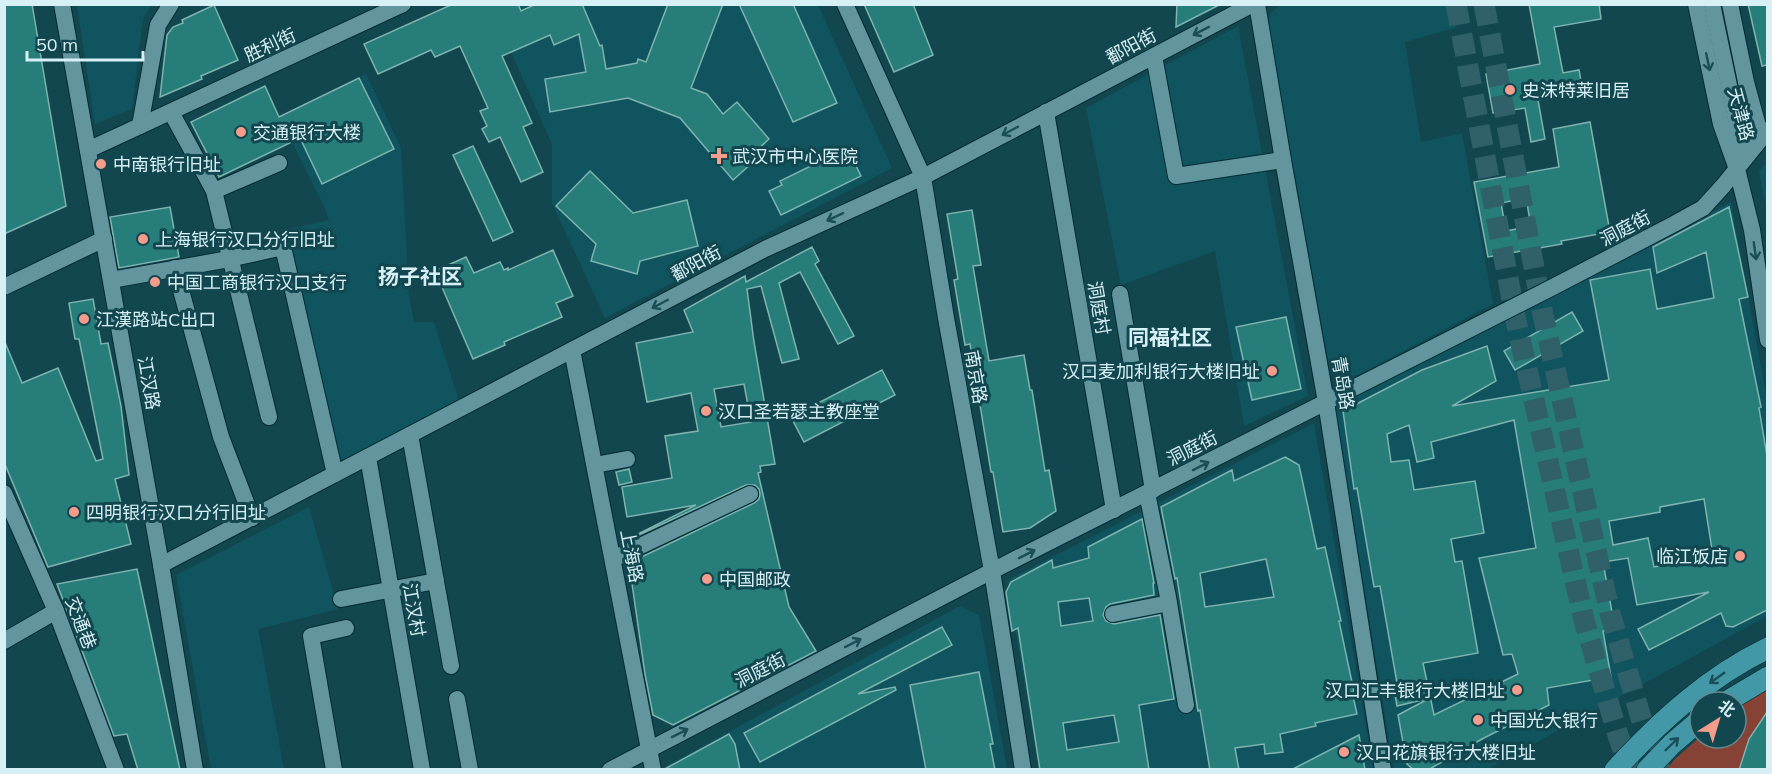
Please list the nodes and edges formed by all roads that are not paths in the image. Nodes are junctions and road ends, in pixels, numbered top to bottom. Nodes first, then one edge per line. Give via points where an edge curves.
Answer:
1 (62, 4) edge
2 (171, 4) edge
3 (404, 4) edge
4 (845, 4) edge
5 (1255, 4) edge
6 (1696, 4) edge
7 (1712, 4) edge
8 (1730, 4) edge
9 (1154, 56) junction
10 (171, 112) junction
11 (1046, 112) junction
12 (140, 126) junction
13 (1764, 133) edge
14 (88, 150) junction
15 (1283, 160) junction
16 (279, 163) dead end
17 (1737, 169) junction
18 (923, 177) junction
19 (214, 191) junction
20 (104, 239) junction
21 (229, 259) junction
22 (175, 268) junction
23 (111, 280) junction
24 (4, 286) edge
25 (1120, 294) dead end
26 (1767, 340) edge
27 (572, 350) junction
28 (1326, 402) junction
29 (269, 417) dead end
30 (410, 435) junction
31 (368, 457) junction
32 (627, 459) dead end
33 (595, 465) junction
34 (335, 474) junction
35 (1150, 491) junction
36 (4, 493) edge
37 (750, 494) dead end
38 (1113, 510) junction
39 (252, 518) junction
40 (613, 559) junction
41 (161, 565) junction
42 (992, 571) junction
43 (436, 581) junction
44 (390, 589) junction
45 (341, 599) dead end
46 (1169, 603) junction
47 (56, 610) junction
48 (1113, 614) dead end
49 (346, 628) dead end
50 (4, 641) edge
51 (1767, 648) edge
52 (451, 666) dead end
53 (1767, 677) edge
54 (1746, 690) edge
55 (457, 699) dead end
56 (1186, 705) dead end
57 (1688, 730) edge
58 (650, 748) junction
59 (116, 770) edge
60 (195, 770) edge
61 (334, 770) edge
62 (422, 770) edge
63 (470, 770) edge
64 (610, 770) edge
65 (653, 770) edge
66 (1023, 770) edge
67 (1383, 770) edge
68 (1616, 770) edge
69 (1647, 770) edge

1 - 14 street, 江汉路
2 - 12 street via 158,25
3 - 10 street, 胜利街
4 - 18 street, 南京路
5 -> 9 street, 鄱阳街
5 - 15 street, 青岛路
6 -> 17 street, 天津路 via 1721,124
7 - 17 street via 1742,148
8 - 13 street via 1746,82
9 - 11 street, 鄱阳街
9 - 15 street via 1176,176
10 - 12 street, 胜利街
10 - 19 street
11 -> 18 street, 鄱阳街
11 - 38 street, 洞庭村
12 - 14 street, 胜利街
13 - 17 street, 洞庭街
14 - 20 street, 江汉路
15 - 28 street, 青岛路
16 - 19 street
17 -> 26 street, 天津路 via 1752,230
17 - 28 street, 洞庭街 via 1703,208
18 -> 27 street, 鄱阳街 via 765,249
18 - 42 street, 南京路
19 - 21 street
20 - 23 street, 江汉路
20 - 24 street
21 - 22 street
21 - 29 street
21 - 34 street via 284,247
22 - 23 street
22 - 39 street via 221,437
23 - 41 street, 江汉路
25 - 35 street
27 - 30 street, 鄱阳街
27 - 33 street, 上海路
35 -> 28 street, 洞庭街
28 - 67 street, 青岛路
30 - 31 street, 鄱阳街
30 - 43 street
31 - 34 street, 鄱阳街
31 - 44 street, 江汉村
32 - 33 street
33 - 40 street, 上海路
34 - 39 street, 鄱阳街
35 - 38 street, 洞庭街
35 - 46 street
36 - 47 street, 交通巷
37 - 40 street
42 -> 38 street, 洞庭街
39 - 41 street, 鄱阳街
40 - 58 street, 上海路
41 - 60 street, 江汉路
58 -> 42 street, 洞庭街
42 - 66 street, 南京路
43 - 44 street
43 - 52 street
44 - 45 street
44 - 62 street, 江汉村
46 - 48 street
46 - 56 street
47 - 50 street
47 - 59 street, 交通巷
49 - 61 street via 311,636
51 -> 68 main road via 1679,706
53 - 54 main road
55 - 63 street
69 -> 57 main road
58 - 64 street, 洞庭街
58 - 65 street, 上海路

